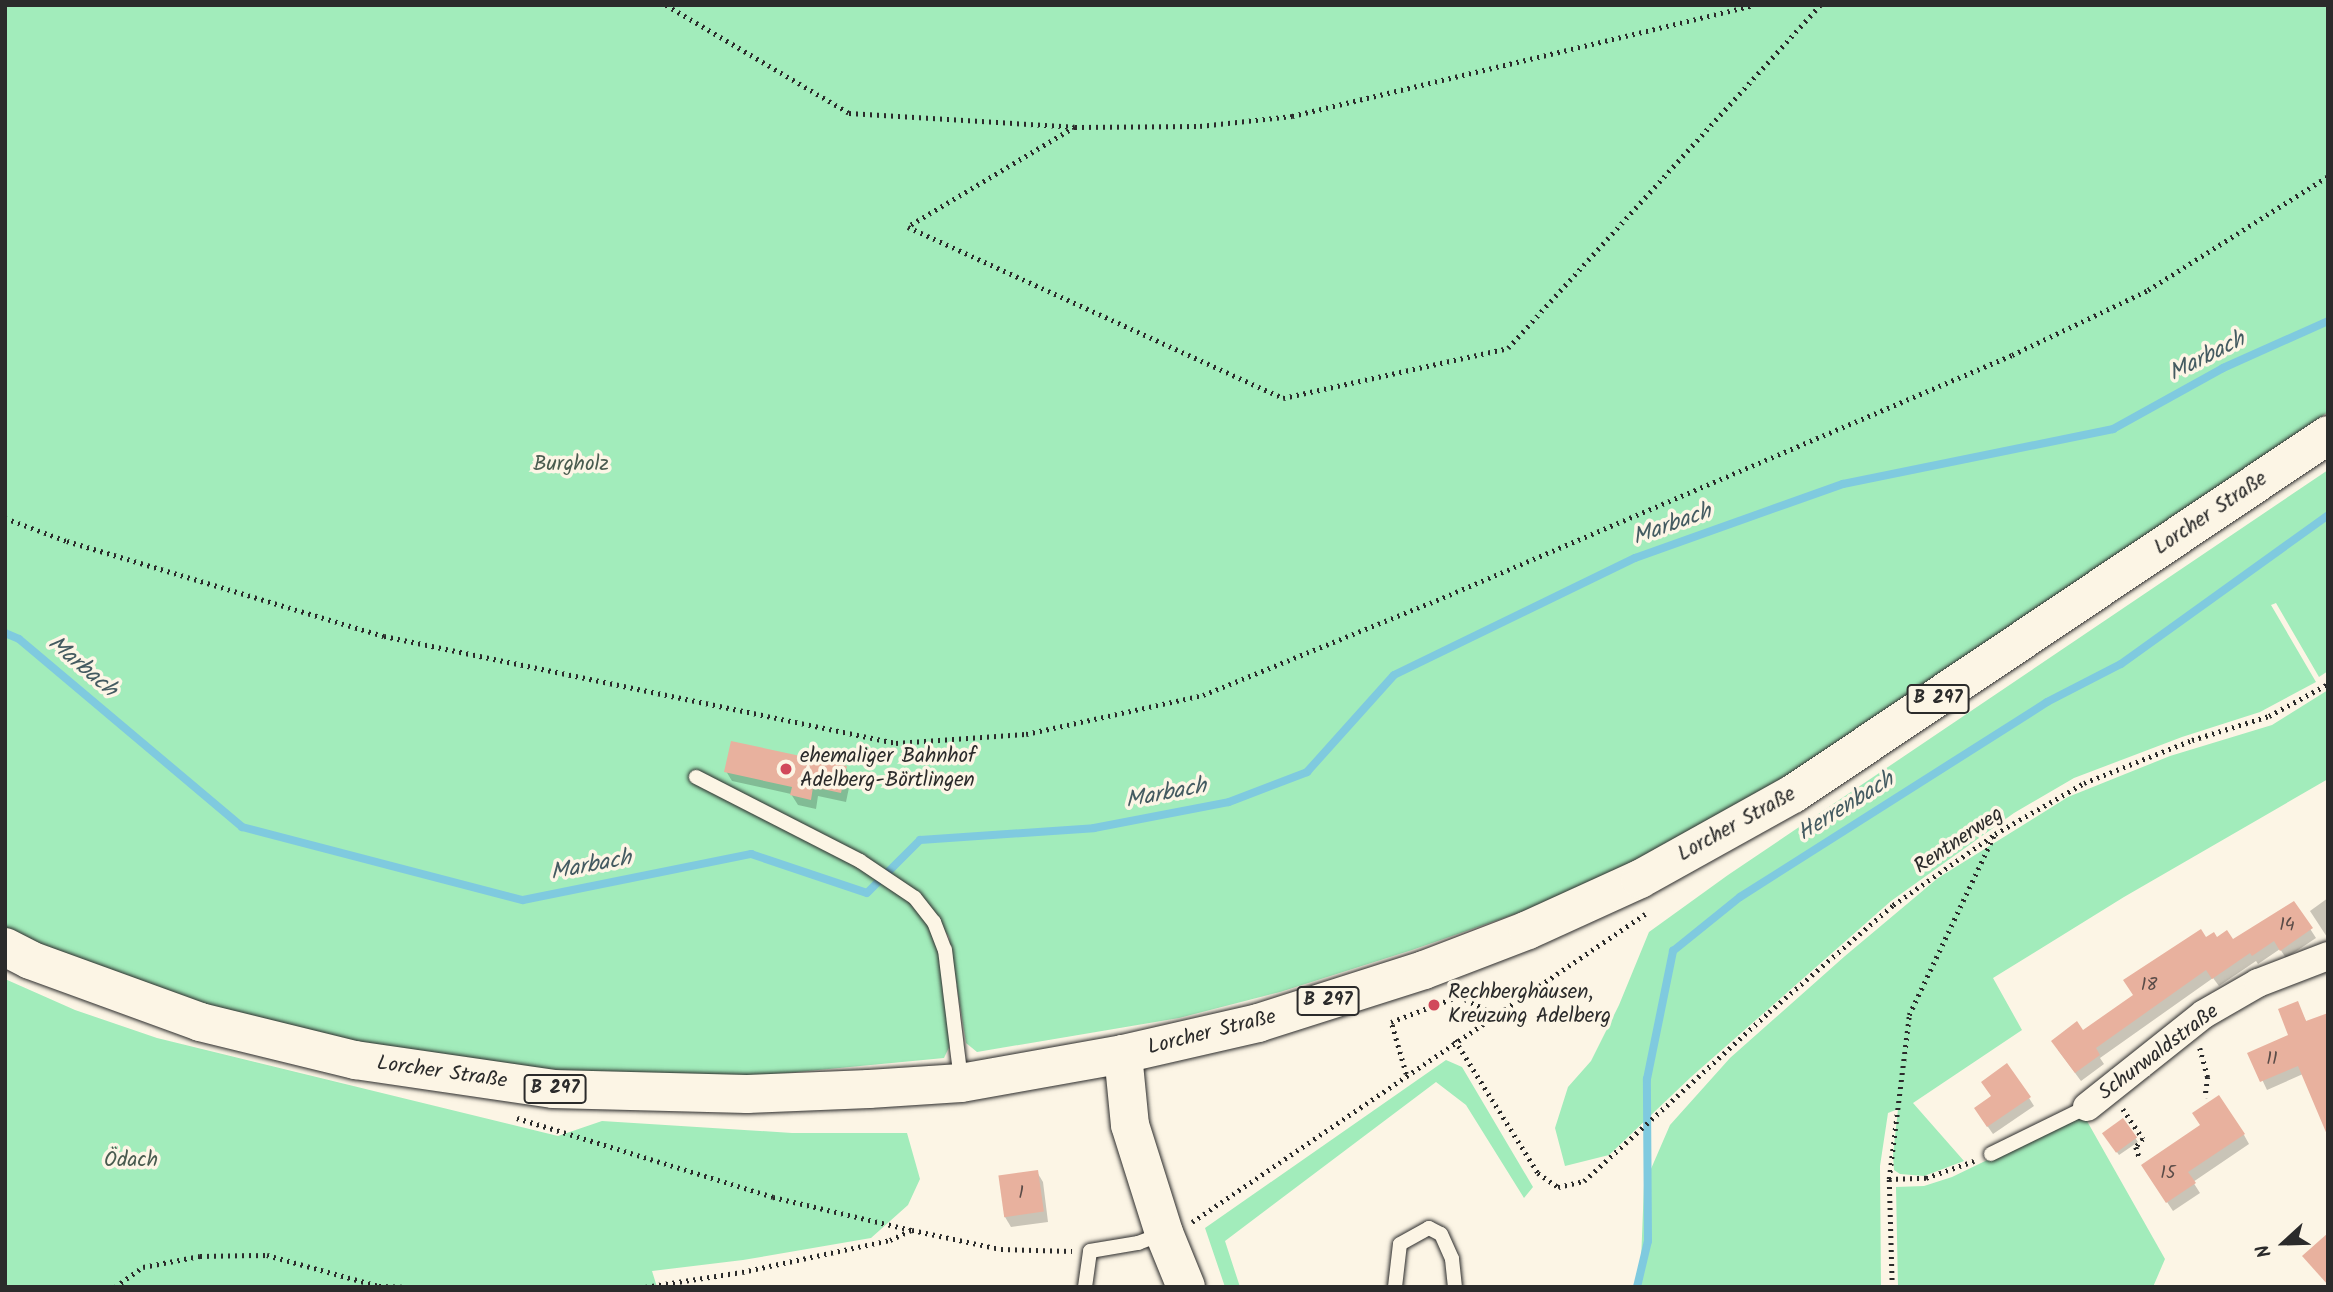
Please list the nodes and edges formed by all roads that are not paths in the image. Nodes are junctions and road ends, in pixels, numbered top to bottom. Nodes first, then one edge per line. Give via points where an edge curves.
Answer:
1 (2328, 435) edge
2 (696, 777) dead end
3 (5, 947) edge
4 (2328, 956) edge
5 (1123, 1054) junction
6 (961, 1083) junction
7 (2099, 1099) joint
8 (1991, 1154) road end
9 (1177, 1228) junction
10 (1086, 1287) edge
11 (1186, 1287) edge
12 (1395, 1287) edge
13 (1455, 1287) edge

1 - 5 main road, Lorcher Straße / B 297 via 1793,794 1640,879 1528,930 1424,970 1258,1023
2 - 6 lane via 860,861 915,898 934,922 945,950
3 - 6 main road, Lorcher Straße / B 297 via 200,1022 355,1060 553,1089 747,1094
4 - 7 street, Schurwaldstraße via 2258,983 2204,1014
5 - 6 main road, Lorcher Straße / B 297
5 - 9 main road via 1130,1125
7 - 8 lane, Schurwaldstraße
9 - 10 lane via 1138,1243 1090,1251
9 - 11 main road
12 - 13 lane via 1400,1244 1429,1228 1441,1234 1452,1259

